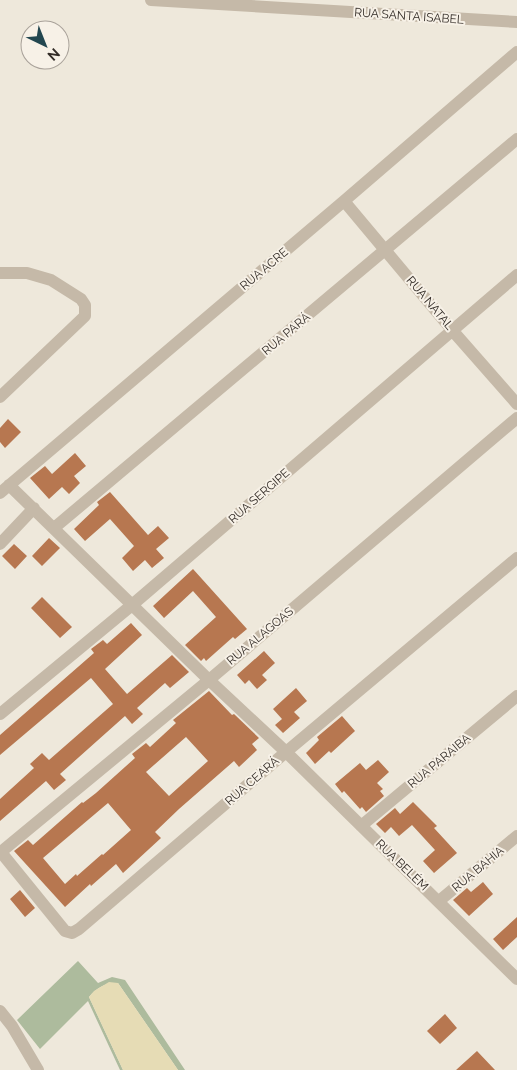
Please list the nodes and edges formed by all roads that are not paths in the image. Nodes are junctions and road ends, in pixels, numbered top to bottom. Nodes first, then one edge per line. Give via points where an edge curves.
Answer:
1 (151, 0) edge
2 (517, 22) edge
3 (517, 52) edge
4 (517, 139) edge
5 (344, 201) junction
6 (385, 251) junction
7 (0, 273) edge
8 (517, 275) edge
9 (452, 330) junction
10 (0, 397) edge
11 (517, 404) edge
12 (517, 418) edge
13 (5, 489) edge
14 (34, 508) junction
15 (54, 528) junction
16 (0, 544) edge
17 (517, 558) edge
18 (132, 605) junction
19 (209, 680) junction
20 (517, 696) edge
21 (0, 714) edge
22 (286, 752) junction
23 (361, 826) junction
24 (517, 836) edge
25 (0, 852) edge
26 (439, 901) junction
27 (516, 977) edge
28 (0, 1012) edge
29 (38, 1070) edge

1 - 2 street, RUA SANTA ISABEL
3 - 5 street, RUA ACRE
4 - 6 street, RUA PARÁ
5 - 6 street, RUA NATAL
5 - 13 street, RUA ACRE
6 - 9 street, RUA NATAL
6 - 15 street, RUA PARÁ
7 - 10 street via 27,272 51,280 85,305 84,316
8 - 9 street, RUA SERGIPE
9 - 11 street, RUA NATAL
9 - 18 street, RUA SERGIPE
12 - 19 street, RUA ALAGOAS
13 - 14 street, RUA BELÉM
14 - 15 street, RUA BELÉM
14 - 16 street
15 - 18 street, RUA BELÉM
17 - 22 street, RUA CEARÁ
18 - 19 street, RUA BELÉM
18 - 21 street, RUA SERGIPE
19 - 22 street, RUA BELÉM
19 - 25 street, RUA ALAGOAS
20 - 23 street, RUA PARAIBA
22 - 23 street, RUA BELÉM
22 - 25 street, RUA CEARÁ via 72,933 64,931
23 - 26 street, RUA BELÉM
24 - 26 street, RUA BAHIA
26 - 27 street, RUA BELÉM
28 - 29 street

